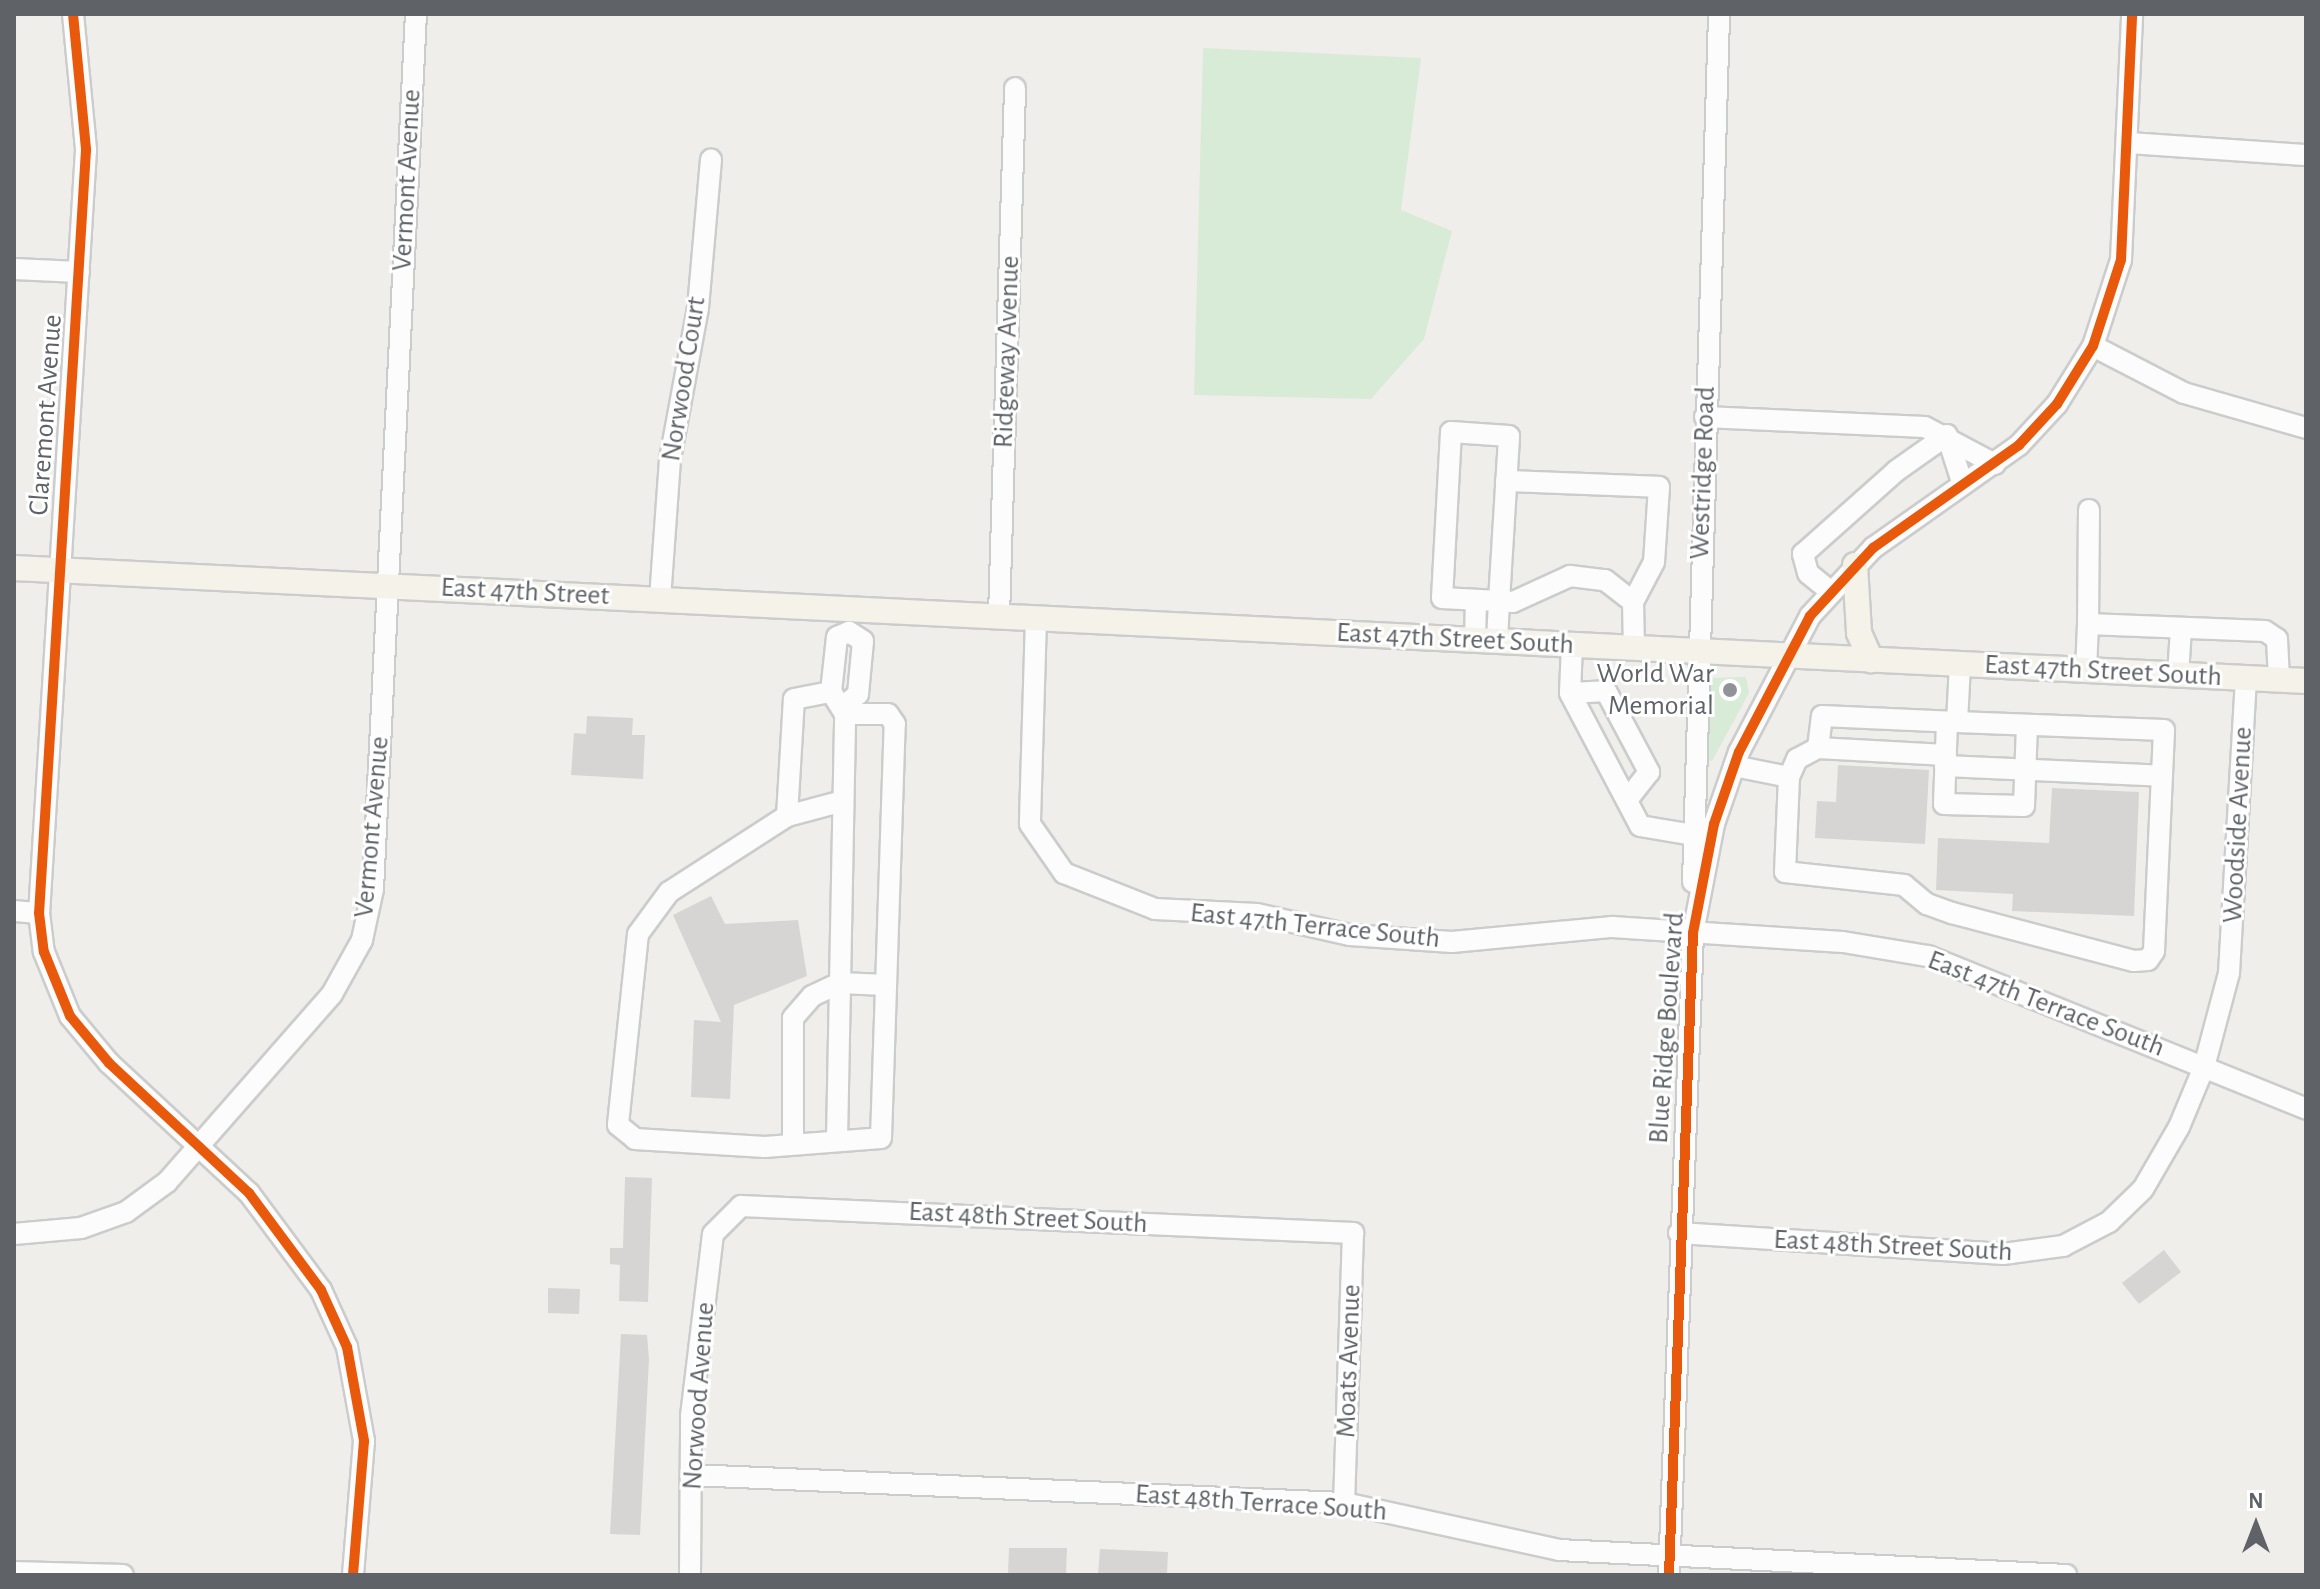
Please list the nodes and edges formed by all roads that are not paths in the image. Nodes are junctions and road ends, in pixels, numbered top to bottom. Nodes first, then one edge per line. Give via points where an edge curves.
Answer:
1 (73, 14) edge
2 (416, 14) edge
3 (1719, 14) edge
4 (2132, 14) edge
5 (1015, 88) dead end
6 (2128, 143) junction
7 (2306, 155) edge
8 (711, 160) dead end
9 (14, 269) edge
10 (79, 272) junction
11 (2093, 346) junction
12 (1705, 417) junction
13 (2306, 428) edge
14 (1947, 435) junction
15 (1995, 464) junction
16 (1506, 481) junction
17 (1963, 485) junction
18 (2089, 510) dead end
19 (1855, 565) junction
20 (14, 568) edge
21 (60, 571) junction
22 (387, 584) junction
23 (1830, 591) junction
24 (660, 599) junction
25 (1476, 600) junction
26 (1499, 601) junction
27 (1633, 602) junction
28 (999, 616) junction
29 (1036, 618) junction
30 (850, 620) junction
31 (2088, 624) junction
32 (2181, 628) junction
33 (1486, 640) junction
34 (1572, 645) junction
35 (1634, 648) junction
36 (1697, 651) junction
37 (1789, 655) junction
38 (1871, 660) junction
39 (1960, 664) junction
40 (2086, 670) junction
41 (2178, 675) junction
42 (2246, 678) junction
43 (2279, 680) junction
44 (2306, 681) edge
45 (1570, 693) junction
46 (840, 703) junction
47 (1952, 722) junction
48 (2027, 725) junction
49 (1818, 748) junction
50 (1946, 760) junction
51 (1734, 766) junction
52 (2025, 769) junction
53 (2162, 776) junction
54 (1789, 777) junction
55 (1627, 800) junction
56 (843, 801) junction
57 (787, 816) junction
58 (1694, 835) junction
59 (14, 911) edge
60 (39, 913) junction
61 (1693, 933) junction
62 (840, 983) junction
63 (886, 985) junction
64 (2204, 1067) junction
65 (2306, 1109) edge
66 (837, 1140) junction
67 (793, 1144) junction
68 (197, 1145) junction
69 (722, 1220) joint
70 (1338, 1233) joint
71 (1679, 1233) junction
72 (14, 1234) edge
73 (691, 1475) junction
74 (1344, 1503) junction
75 (1669, 1552) junction
76 (14, 1572) edge
77 (123, 1575) edge
78 (353, 1575) edge
79 (690, 1575) edge
80 (1669, 1575) edge
81 (2066, 1575) edge

1 - 10 street, Claremont Avenue via 86,150
2 - 22 street, Vermont Avenue
3 - 12 street, Westridge Road
4 - 6 street, Blue Ridge Boulevard
5 - 28 street, Ridgeway Avenue
6 - 7 street
6 - 11 street, Blue Ridge Boulevard via 2121,260
8 - 24 street, Norwood Court via 692,351 670,459
9 - 10 street
10 - 21 street, Claremont Avenue
11 - 13 street via 2184,393
11 - 15 street, Blue Ridge Boulevard via 2057,404
12 - 14 street via 1925,427
12 - 36 street, Westridge Road
14 - 15 street
14 - 17 street
14 - 23 street via 1896,471 1803,554 1808,573
15 - 17 street, Blue Ridge Boulevard
16 - 25 street via 1509,436 1451,432 1442,598
16 - 26 street
16 - 27 street via 1659,487 1654,562
17 - 19 street, Blue Ridge Boulevard via 1913,516
18 - 31 street
19 - 23 street, Blue Ridge Boulevard
19 - 38 main road via 1859,633
20 - 21 main road, East 47th Street
21 - 22 main road, East 47th Street
21 - 60 street, Claremont Avenue
22 - 24 main road, East 47th Street
22 - 68 street, Vermont Avenue via 373,889 362,940 332,994
23 - 37 street, Blue Ridge Boulevard
24 - 30 main road, East 47th Street
25 - 26 street
25 - 33 street
26 - 27 street via 1583,575 1605,580
26 - 33 street
27 - 35 street
28 - 29 main road, East 47th Street
28 - 30 main road, East 47th Street
29 - 33 main road, East 47th Street South
29 - 61 street, East 47th Terrace South via 1030,824 1064,873 1155,909 1257,914 1350,935 1452,942 1612,927
30 - 46 street via 863,641 858,694
31 - 32 street
31 - 40 street
32 - 41 street
32 - 43 street via 2273,634
33 - 34 main road, East 47th Street South
34 - 35 main road, East 47th Street South
34 - 45 street
35 - 36 main road, East 47th Street South
36 - 37 main road, East 47th Street South
36 - 58 street, Westridge Road
37 - 38 main road, East 47th Street South
37 - 51 street, Blue Ridge Boulevard
38 - 39 main road, East 47th Street South
39 - 40 main road, East 47th Street South
39 - 47 street
40 - 41 main road, East 47th Street South
41 - 42 main road, East 47th Street South
42 - 43 main road, East 47th Street South
42 - 64 street, Woodside Avenue via 2229,973
43 - 44 main road, East 47th Street South
45 - 55 street
45 - 55 street via 1606,691 1649,772
46 - 56 street
46 - 57 street via 794,699
46 - 63 street via 888,714 895,724
47 - 48 street
47 - 49 street via 1822,716
47 - 50 street
48 - 52 street
48 - 53 street via 2164,730
49 - 50 street
49 - 54 street via 1797,759
50 - 52 street
50 - 52 street via 1944,804 2024,806
51 - 54 street
51 - 61 street, Blue Ridge Boulevard via 1714,824
52 - 53 street
53 - 54 street via 2154,951 2148,960 2134,961 1952,913 1927,904 1904,885 1785,872
55 - 58 street via 1640,826
56 - 57 street
56 - 62 street
57 - 67 street via 669,892 638,934 618,1125 635,1139
58 - 61 street, Westridge Road
59 - 60 street
60 - 68 street, Claremont Avenue via 44,952 70,1016 109,1063
61 - 64 street, East 47th Terrace South via 1843,942 1928,956
61 - 71 street, Blue Ridge Boulevard
62 - 63 street
62 - 66 street
62 - 67 street via 812,996 793,1018
63 - 66 street via 881,1138
64 - 65 street, East 47th Terrace South
64 - 71 street, East 48th Street South via 2143,1189 2109,1222 2063,1246 2003,1254
66 - 67 street
68 - 72 street, Vermont Avenue via 167,1182 126,1212 81,1228
68 - 78 street via 288,1239 347,1347 364,1441
69 - 70 street, East 48th Street South via 741,1206 767,1206
69 - 73 street, Norwood Avenue via 713,1234
70 - 74 street, Moats Avenue via 1353,1233
71 - 75 street, Blue Ridge Boulevard
73 - 74 street, East 48th Terrace South
73 - 79 street, Norwood Avenue
74 - 75 street, East 48th Terrace South via 1421,1515 1559,1550
75 - 80 street, Blue Ridge Boulevard
75 - 81 street, East 48th Terrace South
76 - 77 street

